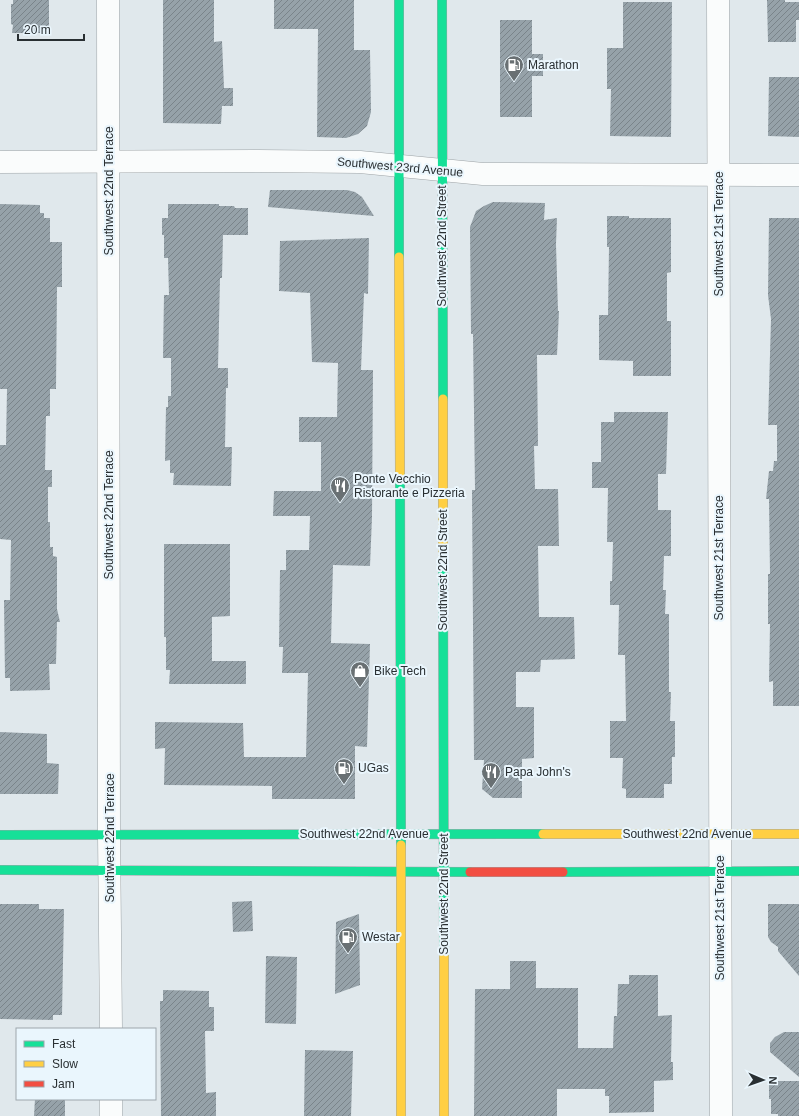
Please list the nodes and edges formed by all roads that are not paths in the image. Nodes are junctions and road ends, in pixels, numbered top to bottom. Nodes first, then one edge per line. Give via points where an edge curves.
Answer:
1 (108, 0) edge
2 (399, 0) edge
3 (442, 0) edge
4 (718, 0) edge
5 (109, 161) junction
6 (0, 162) edge
7 (400, 166) junction
8 (442, 170) junction
9 (718, 175) junction
10 (799, 175) edge
11 (720, 833) junction
12 (444, 834) junction
13 (799, 834) edge
14 (0, 835) edge
15 (109, 835) junction
16 (401, 835) junction
17 (0, 870) edge
18 (110, 871) junction
19 (720, 871) junction
20 (799, 871) edge
21 (401, 872) junction
22 (444, 872) junction
23 (111, 1028) edge
24 (111, 1100) edge
25 (111, 1116) edge
26 (401, 1116) edge
27 (444, 1116) edge
28 (720, 1116) edge

1 - 5 street, Southwest 22nd Terrace
2 - 7 main road
3 - 8 main road, Southwest 22nd Street
4 - 9 street, Southwest 21st Terrace
5 - 6 street, Southwest 23rd Avenue
5 - 7 street, Southwest 23rd Avenue via 360,162
5 - 15 street, Southwest 22nd Terrace
7 - 8 street, Southwest 23rd Avenue
7 - 16 main road
8 - 9 street, Southwest 23rd Avenue via 483,174
8 - 12 main road, Southwest 22nd Street
9 - 10 street, Southwest 23rd Avenue
9 - 11 street, Southwest 21st Terrace
11 - 12 main road, Southwest 22nd Avenue
11 - 13 main road, Southwest 22nd Avenue
11 - 19 street, Southwest 21st Terrace
12 - 16 main road, Southwest 22nd Avenue
12 - 22 main road, Southwest 22nd Street
14 - 15 main road, Southwest 22nd Avenue
15 - 16 main road, Southwest 22nd Avenue
15 - 18 street, Southwest 22nd Terrace
16 - 21 main road
17 - 18 main road
18 - 21 main road
18 - 23 street, Southwest 22nd Terrace
19 - 20 main road
19 - 22 main road
19 - 28 street, Southwest 21st Terrace
21 - 22 main road
21 - 26 main road
22 - 27 main road, Southwest 22nd Street
24 - 25 street

